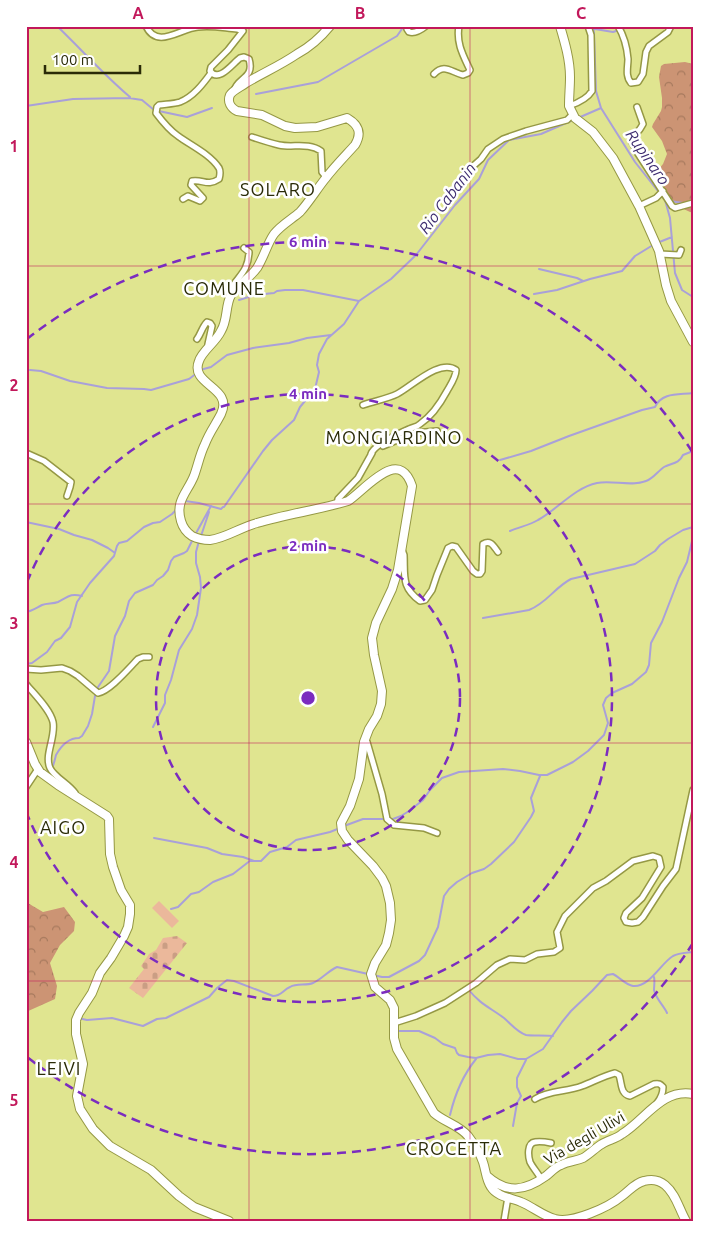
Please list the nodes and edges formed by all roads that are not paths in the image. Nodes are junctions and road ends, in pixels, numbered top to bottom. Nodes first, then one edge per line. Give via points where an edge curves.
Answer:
1 (146, 26) edge
2 (330, 26) edge
3 (407, 26) edge
4 (426, 26) edge
5 (458, 26) edge
6 (560, 26) edge
7 (588, 26) edge
8 (618, 26) edge
9 (671, 26) edge
10 (211, 73) junction
11 (434, 74) dead end
12 (234, 91) junction
13 (569, 106) junction
14 (637, 107) dead end
15 (573, 114) junction
16 (252, 137) dead end
17 (472, 167) dead end
18 (326, 177) junction
19 (663, 190) junction
20 (183, 199) dead end
21 (693, 203) edge
22 (639, 206) junction
23 (244, 248) dead end
24 (680, 252) dead end
25 (662, 254) junction
26 (230, 296) junction
27 (197, 339) dead end
28 (693, 342) edge
29 (208, 349) junction
30 (363, 405) dead end
31 (437, 431) dead end
32 (26, 453) edge
33 (371, 454) junction
34 (67, 496) dead end
35 (338, 504) junction
36 (402, 548) junction
37 (498, 552) dead end
38 (149, 658) dead end
39 (26, 668) edge
40 (26, 684) edge
41 (365, 740) junction
42 (26, 742) edge
43 (38, 769) junction
44 (26, 787) edge
45 (693, 790) edge
46 (74, 795) junction
47 (437, 833) dead end
48 (394, 1023) junction
49 (693, 1094) edge
50 (536, 1098) dead end
51 (654, 1108) junction
52 (551, 1143) dead end
53 (485, 1175) junction
54 (541, 1179) junction
55 (508, 1197) junction
56 (547, 1219) edge
57 (229, 1221) edge
58 (504, 1221) edge
59 (686, 1221) edge

1 - 10 street via 151,34 161,38 199,26 243,31 211,67
2 - 12 main road via 311,45
3 - 4 street via 412,33
5 - 11 street via 462,56 470,70 463,74 446,68
6 - 13 main road via 570,76
7 - 13 street via 592,91 583,100
8 - 9 street via 624,36 628,80 631,83 638,82 643,74 649,46
10 - 12 street via 218,75 240,58 249,60 247,76
10 - 20 street via 185,99 157,107 156,112 162,120 212,160 221,172 215,182 192,181 191,185 203,198 188,196
12 - 18 main road via 229,99 233,109 262,115 285,126 317,127 347,118 354,122 359,129 356,145
13 - 15 main road
14 - 19 street via 643,124 632,142
15 - 17 street via 567,120 504,139 488,149
15 - 22 main road via 593,132 613,158
16 - 18 street via 280,146 316,148 321,151 322,172
18 - 26 main road via 300,211 276,232 257,269
19 - 21 street via 675,208
19 - 22 street via 656,198
22 - 25 main road
23 - 26 street via 248,252 247,265 228,292
24 - 25 street
25 - 28 main road via 671,301
26 - 29 main road via 224,327
27 - 29 street via 205,324 210,323
29 - 35 main road via 197,367 204,380 223,399 224,408 204,444 193,478 181,499 180,516 186,531 209,540 254,524
30 - 33 street via 396,394 438,368 450,366 456,370 438,407 429,416 418,426 378,446
31 - 33 street via 414,433
32 - 34 street via 44,461 71,482
33 - 35 street via 358,478 338,499
35 - 36 main road via 357,495 383,472 402,470 412,486
36 - 37 street via 406,587 420,601 432,590 448,548 456,547 477,574 482,571 483,544 490,542
36 - 41 main road via 398,570 372,638 382,697
38 - 39 street via 138,659 98,693 78,676 62,668
40 - 46 street via 53,721 49,767 75,792
41 - 47 street via 387,820 394,825 424,828
41 - 48 main road via 356,787 341,822 348,840 373,866 386,886 390,903 390,933 371,974 375,987 394,1008
42 - 43 main road
43 - 44 street
43 - 46 main road
45 - 48 street via 676,869 638,922 626,922 624,918 642,898 660,867 659,858 653,856 633,861 578,902 565,916 558,932 560,948 554,952 537,954 525,960 510,959 445,1003
46 - 57 main road via 109,819 113,867 130,905 124,936 76,1020 83,1064 77,1096 80,1109 93,1130 110,1146 152,1170 194,1206
48 - 53 main road via 397,1050 434,1113 468,1135 483,1162
49 - 51 main road, Via degli Ulivi via 678,1094
50 - 51 street via 580,1087 615,1073 619,1075 627,1096 654,1084 661,1085 662,1095
51 - 54 main road, Via degli Ulivi via 620,1136 602,1144 584,1158 562,1164
52 - 54 street via 535,1142 529,1146 530,1162
53 - 54 main road, Via degli Ulivi via 513,1189
53 - 55 main road via 493,1190
55 - 56 main road
55 - 58 street
56 - 59 main road via 567,1220 599,1210 611,1205 636,1184 650,1180 670,1189

